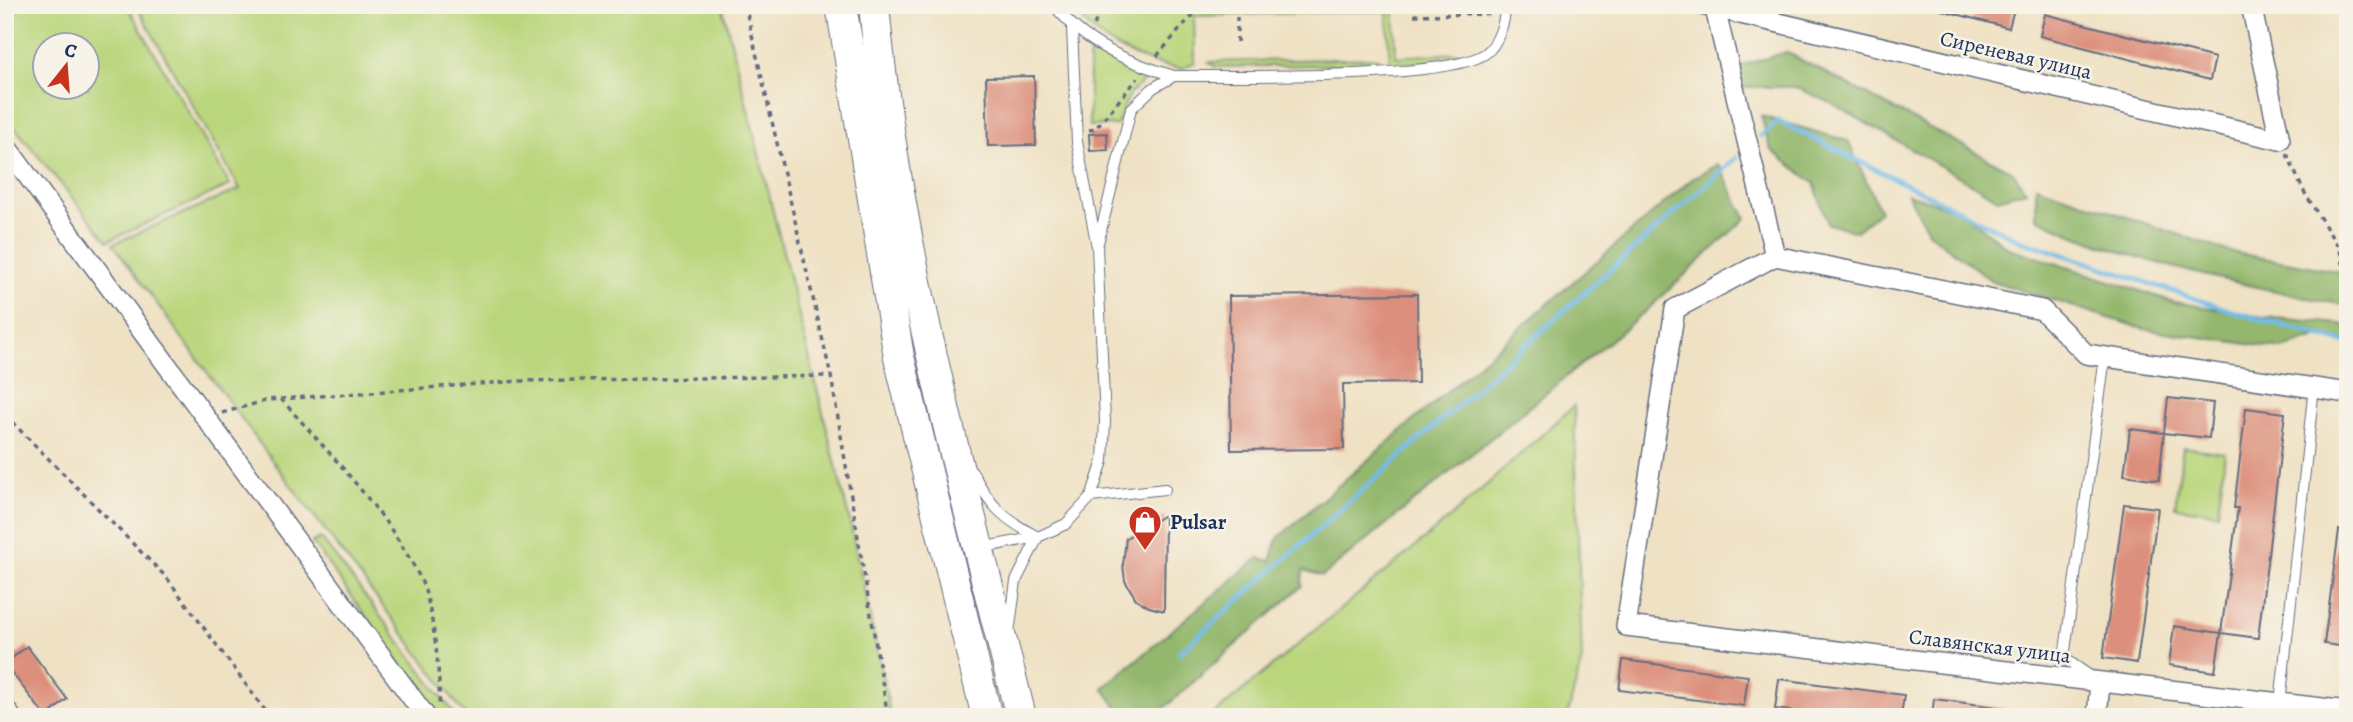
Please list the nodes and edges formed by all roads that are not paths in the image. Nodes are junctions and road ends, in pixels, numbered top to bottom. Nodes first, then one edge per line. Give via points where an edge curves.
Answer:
1 (841, 5) edge
2 (874, 5) edge
3 (2251, 5) edge
4 (1055, 6) edge
5 (1709, 7) edge
6 (1506, 10) edge
7 (1072, 28) junction
8 (1174, 76) junction
9 (5, 145) edge
10 (1097, 247) junction
11 (1775, 256) junction
12 (2105, 357) junction
13 (941, 387) junction
14 (2314, 387) junction
15 (2348, 393) edge
16 (1166, 489) dead end
17 (1091, 497) junction
18 (1038, 537) junction
19 (979, 548) junction
20 (945, 553) junction
21 (2101, 682) junction
22 (2280, 704) junction
23 (5, 708) edge
24 (2348, 711) edge
25 (426, 716) edge
26 (11, 717) edge
27 (987, 717) edge
28 (1023, 717) edge
29 (2097, 717) edge

1 - 20 main road via 899,357
2 - 13 main road via 892,149
3 - 5 street, Сиреневая улица via 2280,140
4 - 7 lane
5 - 11 street
6 - 8 lane via 1501,30 1487,52 1462,64 1399,71
7 - 8 lane via 1147,68
7 - 10 lane via 1077,142
8 - 10 lane via 1131,109
9 - 25 street
10 - 17 lane via 1105,421 1103,461
11 - 12 street via 2042,310 2085,354
11 - 21 street, Славянская улица via 1675,309 1626,626
12 - 14 street
12 - 21 lane via 2064,658
13 - 18 lane via 986,498 1009,522
13 - 19 main road
14 - 15 street
14 - 22 lane
16 - 17 lane
17 - 18 lane via 1066,524
18 - 19 lane
18 - 28 lane via 1016,581 1011,607
19 - 20 main road
19 - 28 main road
20 - 27 main road
21 - 22 street, Славянская улица
21 - 29 street
22 - 24 street, Славянская улица
23 - 26 street

